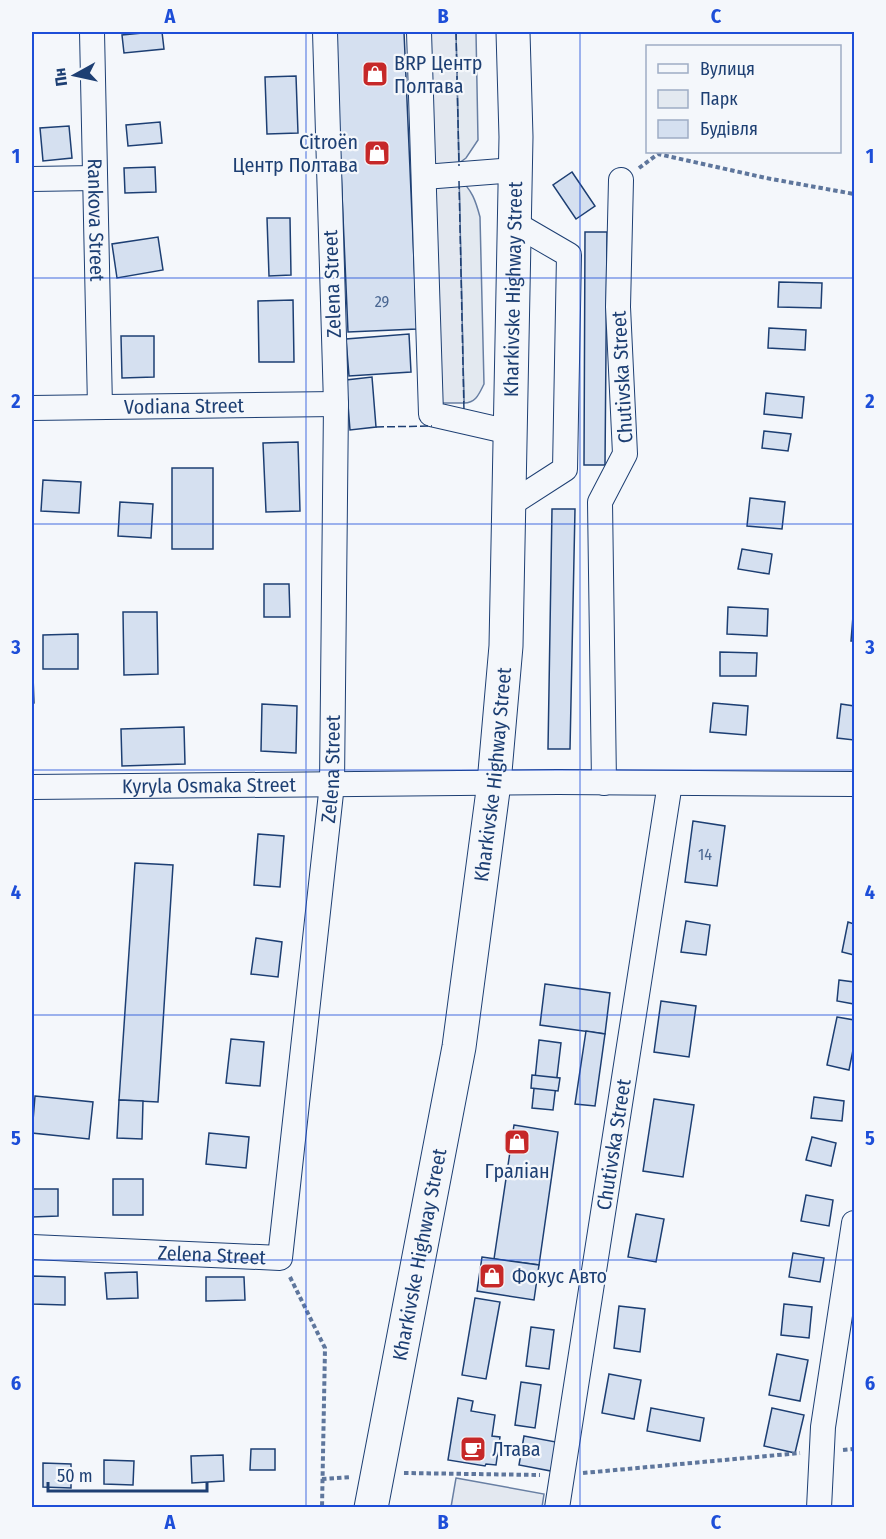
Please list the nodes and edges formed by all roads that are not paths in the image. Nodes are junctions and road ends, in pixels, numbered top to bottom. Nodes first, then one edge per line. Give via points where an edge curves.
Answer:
1 (92, 32) edge
2 (325, 32) edge
3 (419, 32) edge
4 (513, 32) edge
5 (515, 170) junction
6 (424, 177) junction
7 (95, 178) junction
8 (32, 179) edge
9 (621, 180) road end
10 (514, 223) junction
11 (336, 404) junction
12 (100, 407) junction
13 (32, 408) edge
14 (510, 432) junction
15 (509, 505) junction
16 (494, 783) junction
17 (604, 783) junction
18 (670, 783) junction
19 (332, 784) junction
20 (855, 784) edge
21 (32, 787) edge
22 (855, 1223) edge
23 (32, 1247) edge
24 (371, 1508) edge
25 (557, 1508) edge
26 (819, 1508) edge

1 - 7 street, Rankova Street
2 - 11 street, Zelena Street
3 - 6 street
4 - 5 highway, Kharkivske Highway Street
5 - 6 street
5 - 10 highway, Kharkivske Highway Street
6 - 14 street via 431,414
7 - 8 street
7 - 12 street, Rankova Street
9 - 17 street, Chutivska Street via 618,307 625,454 600,502
10 - 14 highway, Kharkivske Highway Street
10 - 15 street via 569,255 566,445 565,469
11 - 12 street, Vodiana Street
11 - 19 street, Zelena Street
12 - 13 street, Vodiana Street
14 - 15 highway, Kharkivske Highway Street
15 - 16 highway, Kharkivske Highway Street via 506,645
16 - 17 street, Kyryla Osmaka Street
16 - 19 street, Kyryla Osmaka Street
16 - 24 highway, Kharkivske Highway Street via 459,1047
17 - 18 street, Kyryla Osmaka Street
18 - 20 street, Kyryla Osmaka Street
18 - 25 street, Chutivska Street
19 - 21 street, Kyryla Osmaka Street
19 - 23 street, Zelena Street via 280,1258
22 - 26 street via 823,1427

